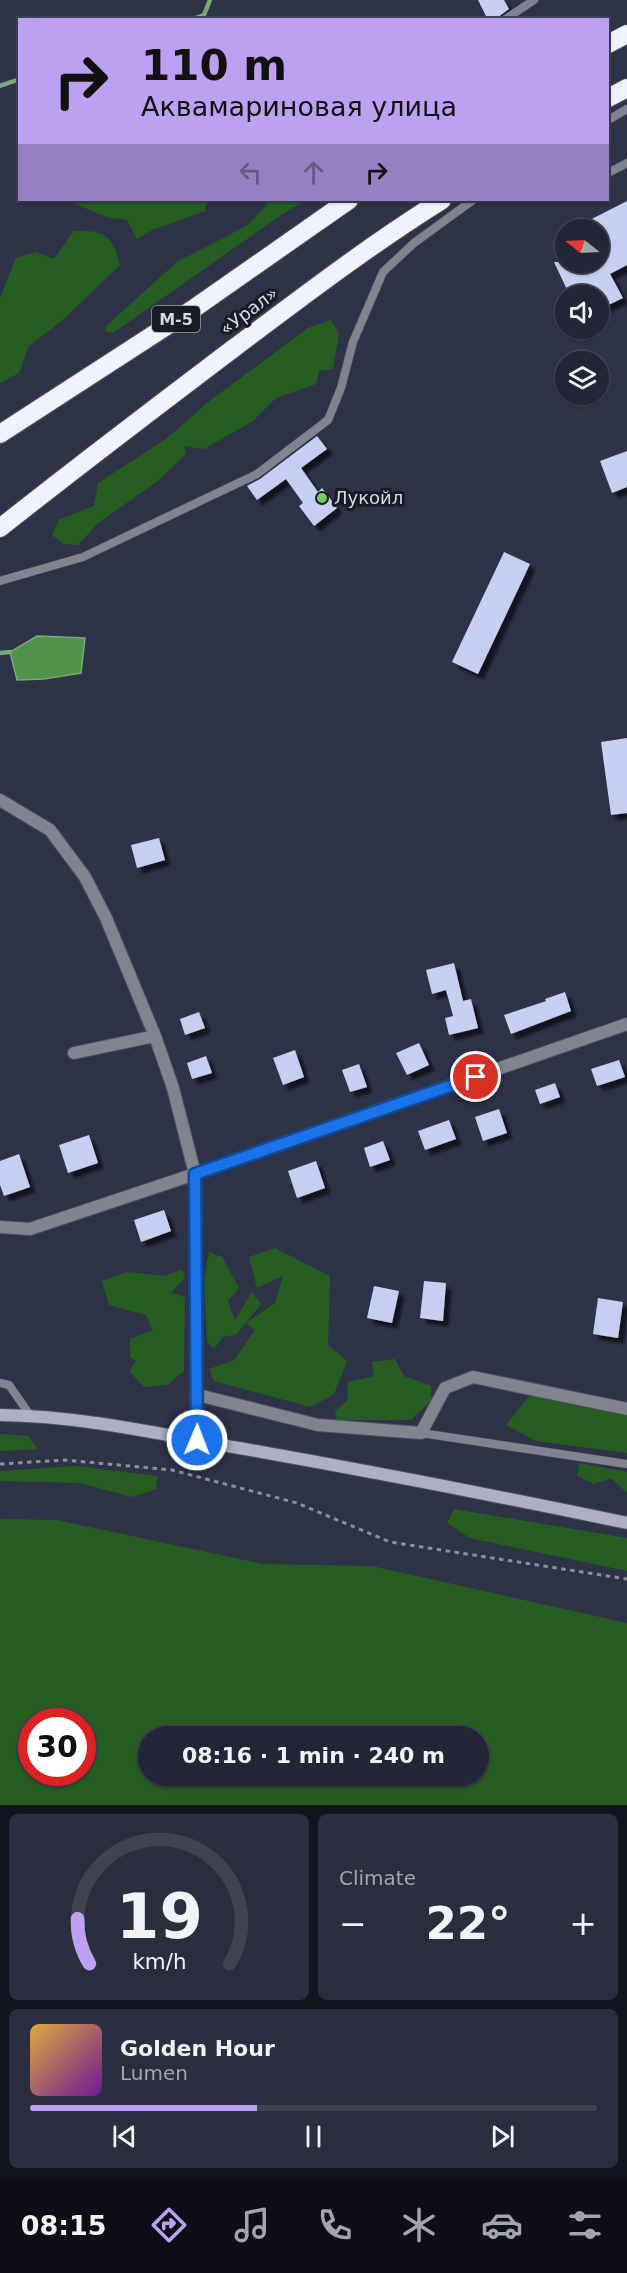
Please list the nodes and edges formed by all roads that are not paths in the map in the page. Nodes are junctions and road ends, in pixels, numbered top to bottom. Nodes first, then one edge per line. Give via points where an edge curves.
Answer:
1 (534, 0) edge
2 (507, 18) edge
3 (627, 34) edge
4 (609, 43) edge
5 (627, 88) edge
6 (609, 97) edge
7 (627, 109) edge
8 (609, 119) edge
9 (627, 163) edge
10 (609, 172) edge
11 (440, 201) edge
12 (473, 201) edge
13 (344, 202) edge
14 (0, 434) edge
15 (0, 528) edge
16 (0, 581) edge
17 (0, 800) edge
18 (627, 1024) edge
19 (155, 1036) junction
20 (74, 1053) dead end
21 (195, 1174) junction
22 (0, 1227) edge
23 (0, 1383) edge
24 (198, 1395) junction
25 (627, 1409) edge
26 (0, 1415) edge
27 (30, 1415) junction
28 (421, 1433) junction
29 (197, 1440) junction
30 (627, 1464) edge
31 (627, 1523) edge

1 - 2 lane
3 - 4 highway
5 - 6 highway
7 - 8 lane
9 - 10 lane
11 - 15 highway, «Урал» via 267,323
12 - 16 lane via 414,243 382,272 353,342 328,420 257,474 83,557
13 - 14 highway, «Урал» / М-5 via 196,307
17 - 19 street via 50,830 85,877
18 - 21 street
19 - 20 street
19 - 21 street
21 - 22 street via 30,1229
21 - 24 street
23 - 27 lane via 9,1386
24 - 28 street via 318,1425
24 - 29 street
25 - 28 street via 473,1377 445,1388
26 - 27 main road
27 - 29 main road
28 - 30 lane
29 - 31 main road via 417,1479

